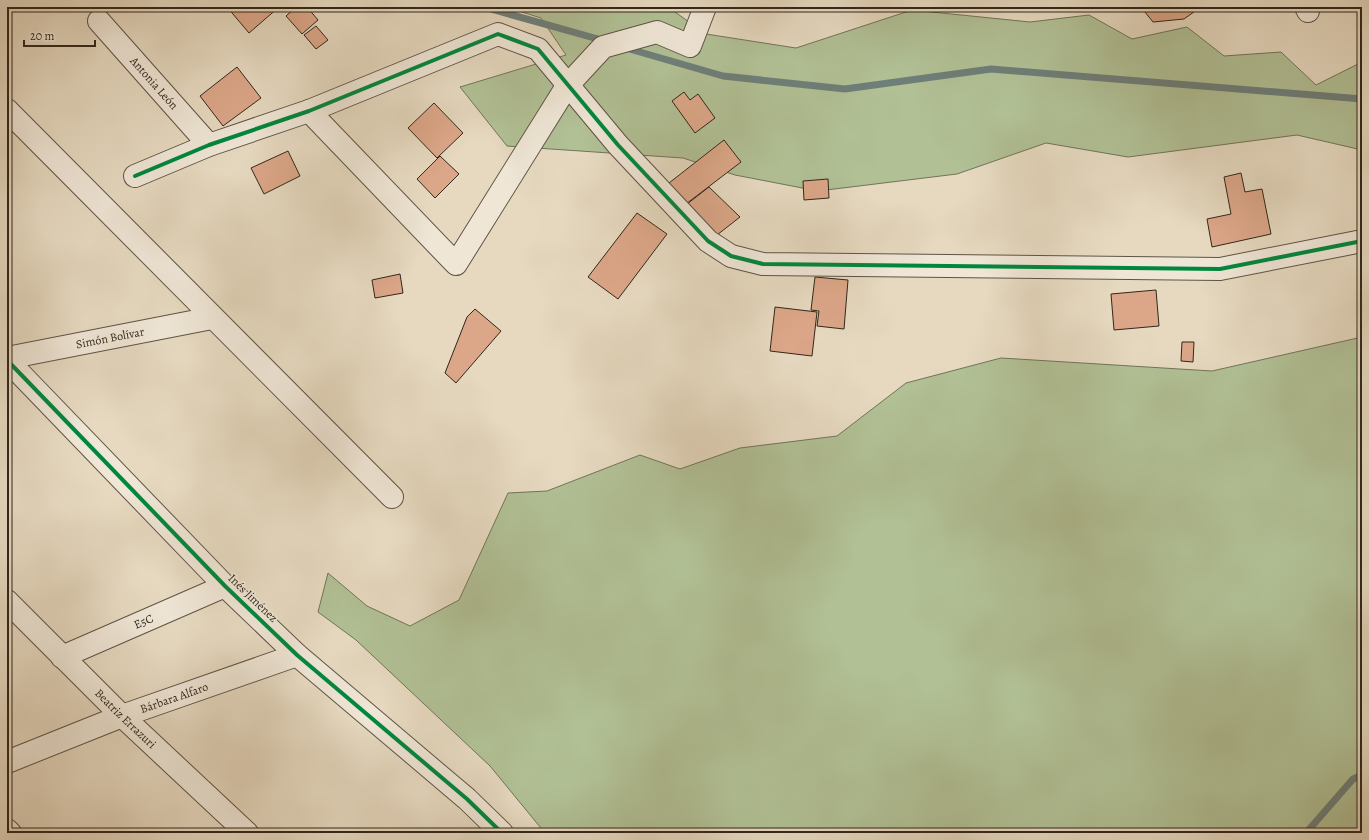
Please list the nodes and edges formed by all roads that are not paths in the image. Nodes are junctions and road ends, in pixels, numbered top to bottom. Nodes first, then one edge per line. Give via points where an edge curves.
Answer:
1 (705, 7) edge
2 (99, 21) dead end
3 (568, 86) junction
4 (7, 110) edge
5 (309, 111) junction
6 (209, 145) junction
7 (135, 176) dead end
8 (1362, 241) edge
9 (212, 318) junction
10 (7, 359) edge
11 (392, 497) dead end
12 (225, 586) junction
13 (7, 601) edge
14 (297, 655) junction
15 (62, 657) junction
16 (122, 716) junction
17 (7, 762) edge
18 (7, 830) edge
19 (10, 833) edge
20 (247, 833) edge
21 (502, 833) edge

1 - 3 street via 690,46 657,32 603,46
2 - 6 street, Antonia León
3 - 5 street via 538,49 498,34
3 - 5 street via 456,264
3 - 8 street via 618,145 708,241 732,256 763,264 1220,269
4 - 9 street
5 - 6 street
6 - 7 street
9 - 10 street, Simón Bolívar
9 - 11 street
10 - 12 street, Inés Jiménez
12 - 14 street, Inés Jiménez
12 - 15 street, E5C
13 - 15 street, Beatriz Errazuri
14 - 16 street, Bárbara Alfaro
14 - 21 street, Inés Jiménez via 467,799
15 - 16 street, Beatriz Errazuri
16 - 17 street, Bárbara Alfaro
16 - 20 street, Beatriz Errazuri
18 - 19 street

